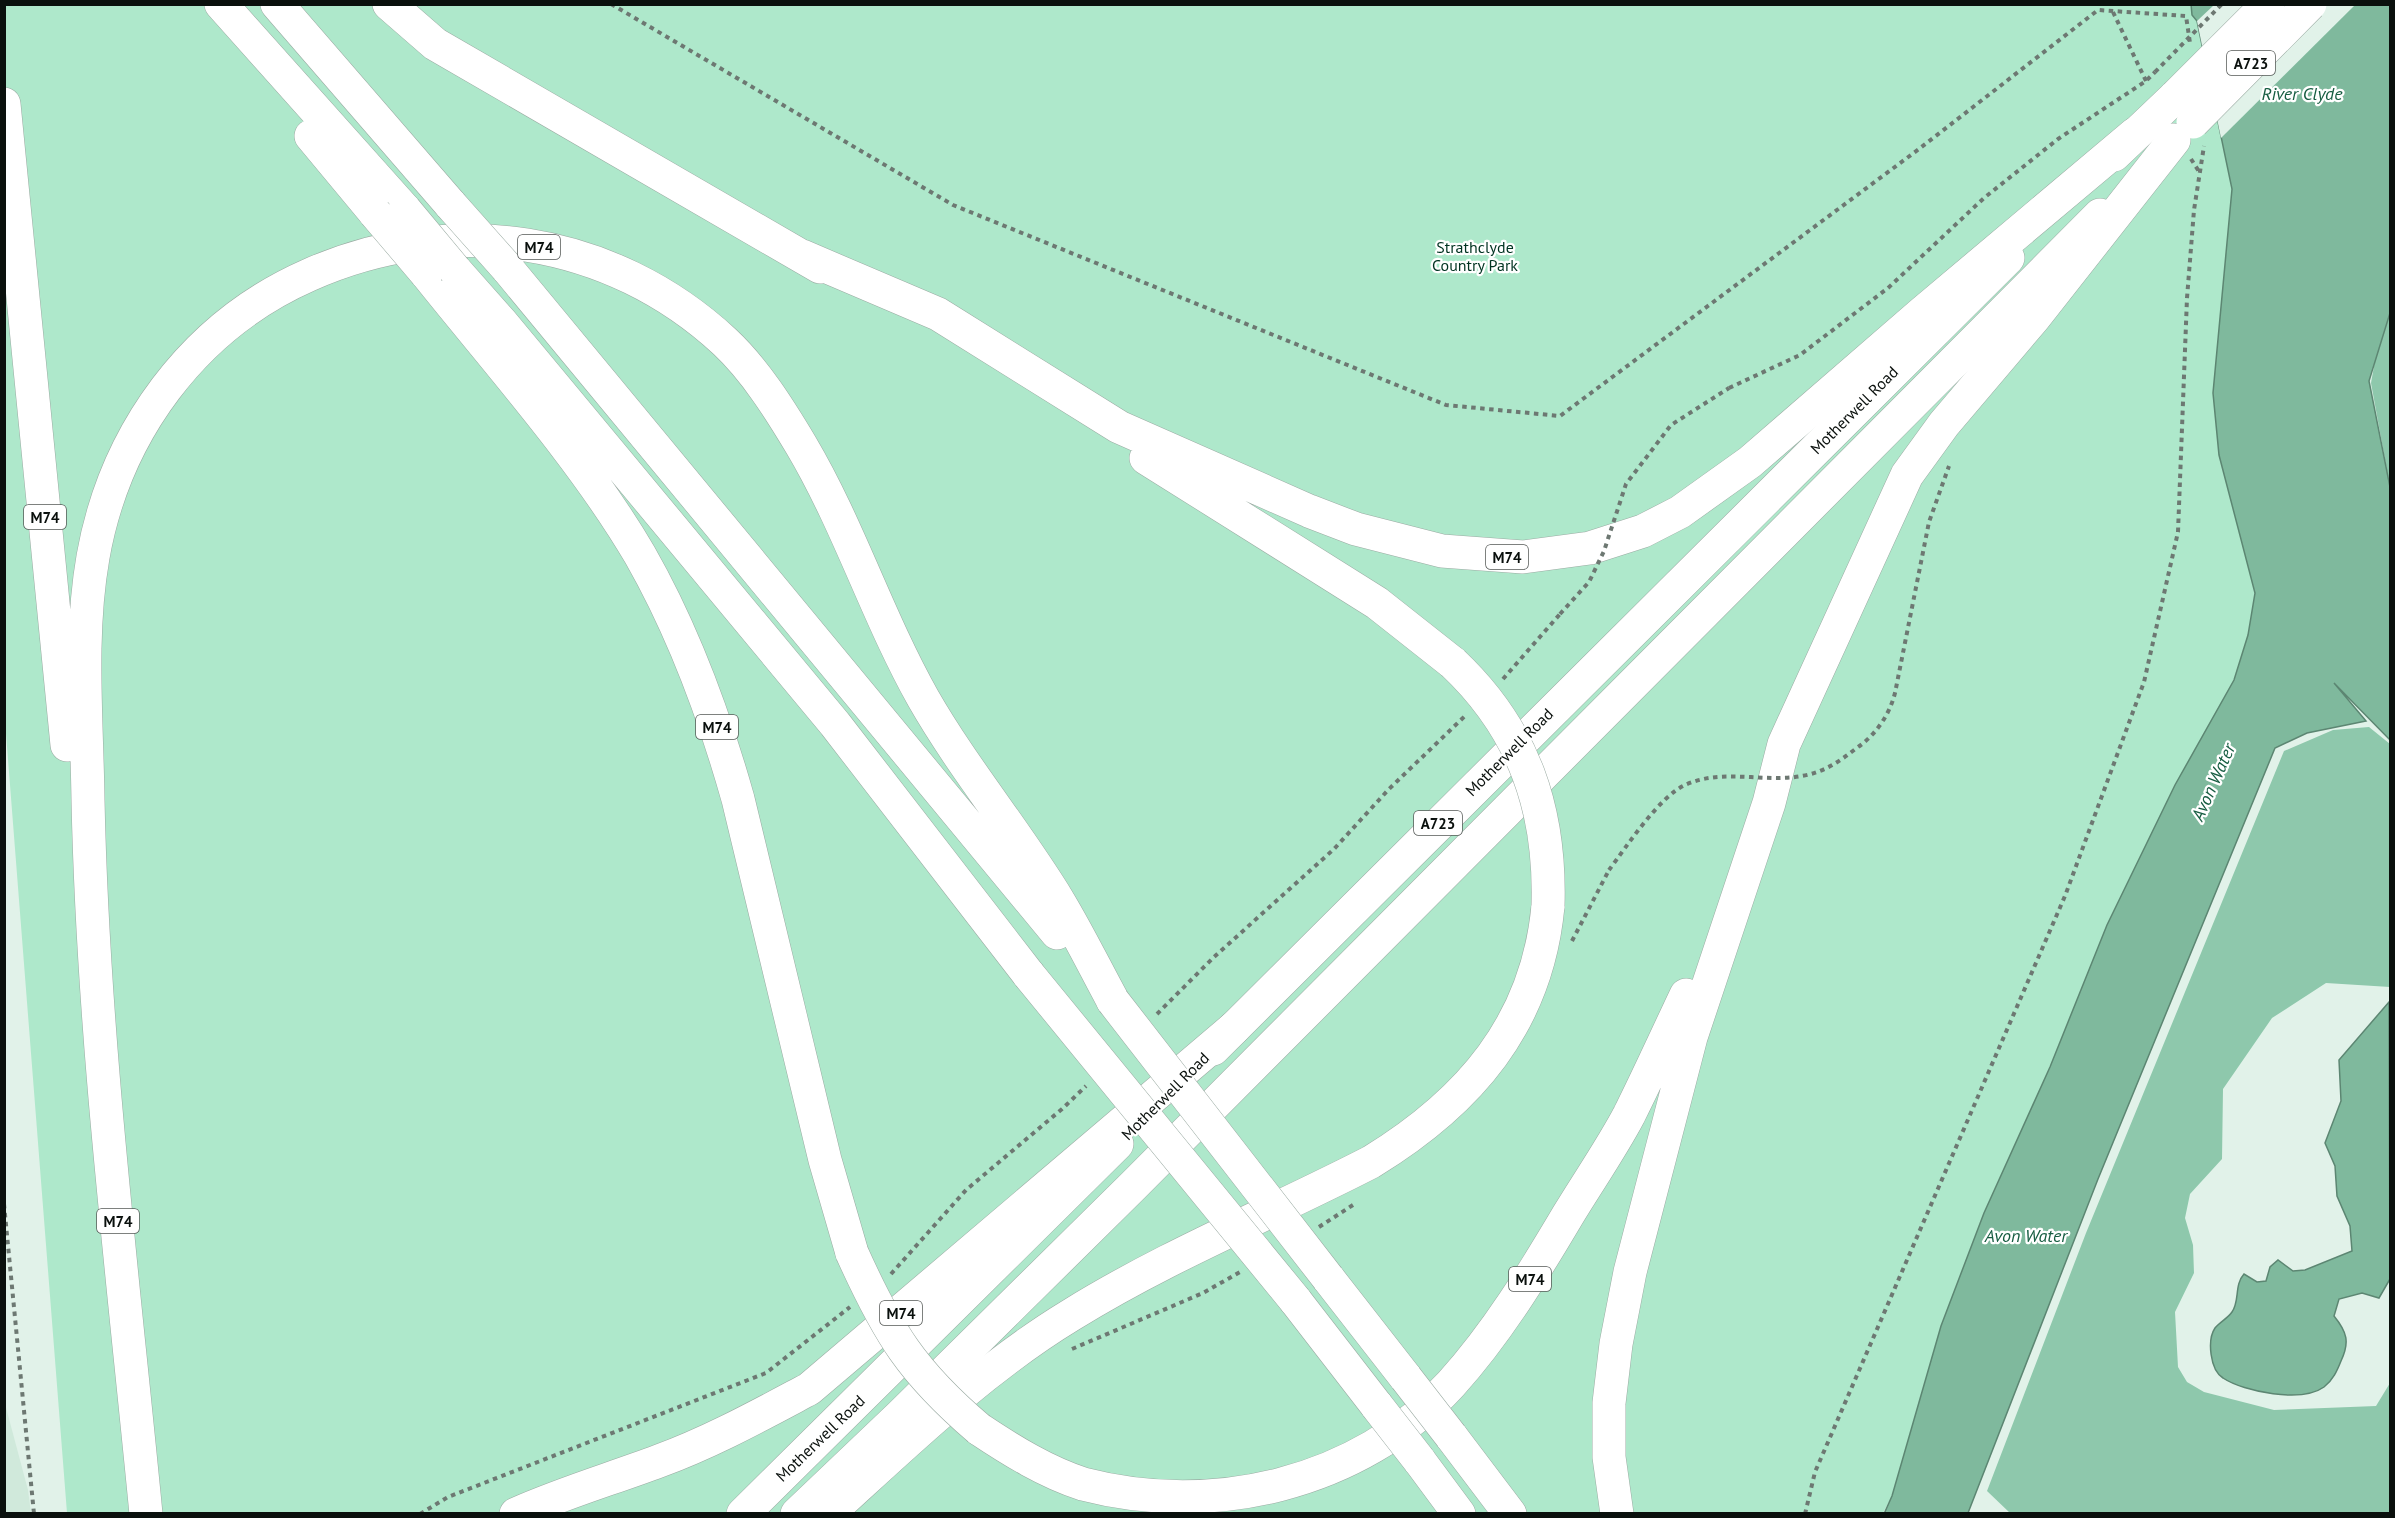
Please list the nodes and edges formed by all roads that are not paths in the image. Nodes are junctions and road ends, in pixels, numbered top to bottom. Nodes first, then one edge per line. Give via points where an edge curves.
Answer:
1 (203, 4) edge
2 (221, 4) edge
3 (277, 4) edge
4 (389, 4) edge
5 (2268, 4) edge
6 (2310, 4) edge
7 (4, 104) edge
8 (2181, 119) junction
9 (2135, 134) junction
10 (390, 212) junction
11 (802, 256) junction
12 (441, 272) junction
13 (1768, 803) junction
14 (92, 928) junction
15 (1113, 1001) junction
16 (1234, 1028) junction
17 (146, 1514) edge
18 (516, 1514) edge
19 (743, 1514) edge
20 (797, 1514) edge
21 (828, 1514) edge
22 (1459, 1514) edge
23 (1510, 1514) edge
24 (1617, 1514) edge

1 - 10 main road, M74
2 - 10 main road, M74
3 - 15 main road, M74, bridge via 694,491
4 - 11 main road, M74 via 435,44
5 - 8 main road, A723, bridge
6 - 8 main road, A723, bridge
7 - 14 main road, M74 via 76,831
8 - 9 main road, Motherwell Road / A723
8 - 13 main road, M74 via 2034,318 1958,407 1907,475 1784,744
8 - 20 main road, A723 via 1876,442 1134,1185
9 - 11 main road, M74 via 1750,462 1680,512 1643,531 1590,548 1522,557 1442,551 1356,530 1309,511 1119,427 938,314
9 - 16 main road, Motherwell Road / A723
10 - 12 main road, M74, bridge
11 - 21 main road, M74, bridge via 1015,377 1236,513 1377,603 1453,663 1509,731 1532,781 1546,835 1549,870 1548,906 1539,956 1516,1019 1494,1056 1449,1105 1371,1162 1133,1279 1051,1327 965,1392
12 - 13 main road, M74, bridge via 639,553 684,642 722,741 825,1160 852,1253 876,1306 896,1342 944,1400 979,1430 1021,1456 1083,1484 1124,1495 1173,1499 1225,1499 1284,1488 1337,1468 1384,1441 1449,1386 1509,1312 1628,1116 1704,955
12 - 22 main road, M74, bridge via 502,322 835,724 1029,975 1295,1300
13 - 24 main road, M74 via 1691,1037 1629,1272 1609,1403 1609,1457
14 - 15 main road, M74 via 88,606 93,557 103,516 118,471 144,417 201,346 238,315 305,276 371,251 417,242 519,243 560,250 644,284 693,316 730,347 772,400 802,447 926,704 1059,902
14 - 17 main road, M74
15 - 23 main road, M74, bridge
16 - 18 main road, M74 via 809,1389 661,1461 571,1490
16 - 19 main road, Motherwell Road / A723

